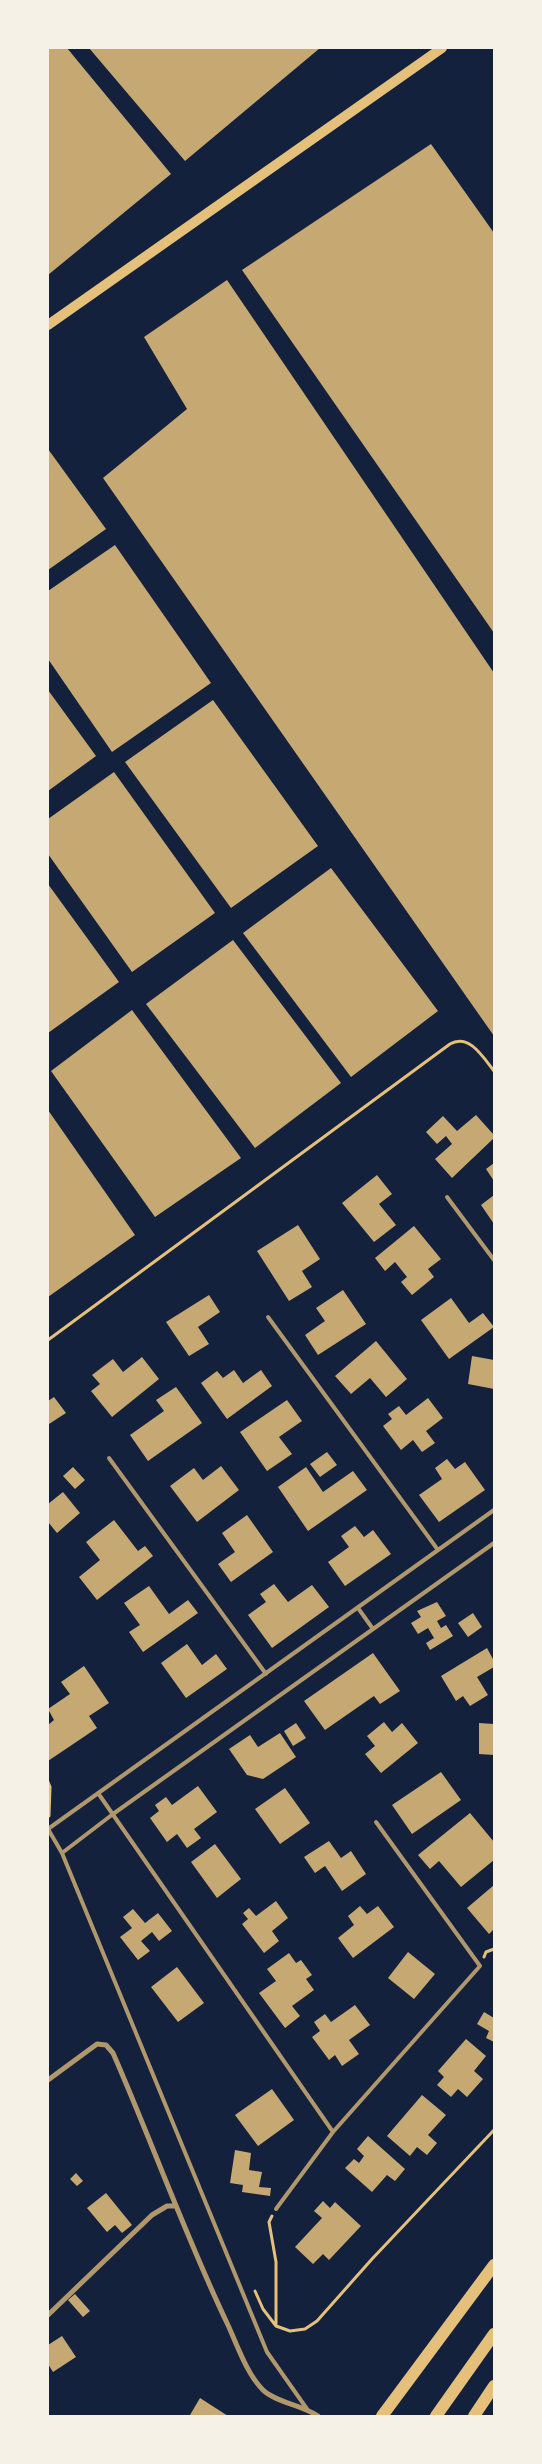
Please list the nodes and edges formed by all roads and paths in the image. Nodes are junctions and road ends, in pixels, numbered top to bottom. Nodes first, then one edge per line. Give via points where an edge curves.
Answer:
1 (442, 48) edge
2 (48, 325) edge
3 (494, 1071) edge
4 (447, 1197) dead end
5 (494, 1260) edge
6 (268, 1317) dead end
7 (48, 1340) edge
8 (109, 1458) dead end
9 (494, 1510) edge
10 (494, 1543) edge
11 (438, 1550) junction
12 (358, 1608) junction
13 (373, 1629) junction
14 (266, 1674) junction
15 (48, 1782) edge
16 (98, 1793) junction
17 (113, 1814) junction
18 (376, 1822) dead end
19 (48, 1829) edge
20 (62, 1853) junction
21 (48, 2080) edge
22 (494, 2130) edge
23 (333, 2132) junction
24 (176, 2206) junction
25 (276, 2209) joint
26 (494, 2265) edge
27 (252, 2284) dead end
28 (48, 2315) edge
29 (276, 2326) junction
30 (494, 2334) edge
31 (494, 2386) edge
32 (307, 2409) junction
33 (318, 2416) edge
34 (382, 2416) edge
35 (436, 2416) edge
36 (474, 2416) edge

1 - 2 main road
3 - 7 path via 466,1042 457,1040 450,1044
4 - 5 lane
6 - 11 lane
8 - 14 lane
9 - 11 lane
10 - 13 lane
11 - 12 lane
12 - 13 lane
12 - 14 lane
13 - 17 lane
14 - 16 lane
15 - 19 path
16 - 17 lane
16 - 19 lane
17 - 20 lane
17 - 23 lane
18 - 23 lane via 480,1966
19 - 20 lane
20 - 32 lane via 267,2352
21 - 24 street via 97,2044 106,2045 113,2053 152,2141
22 - 29 path via 317,2321 305,2329 290,2331
23 - 25 lane
24 - 28 street via 167,2206 152,2215
24 - 32 street via 196,2259 250,2371 264,2391
25 - 29 path via 268,2222 276,2262
26 - 34 highway
27 - 29 path via 263,2309
30 - 35 highway
31 - 36 highway
32 - 33 street

